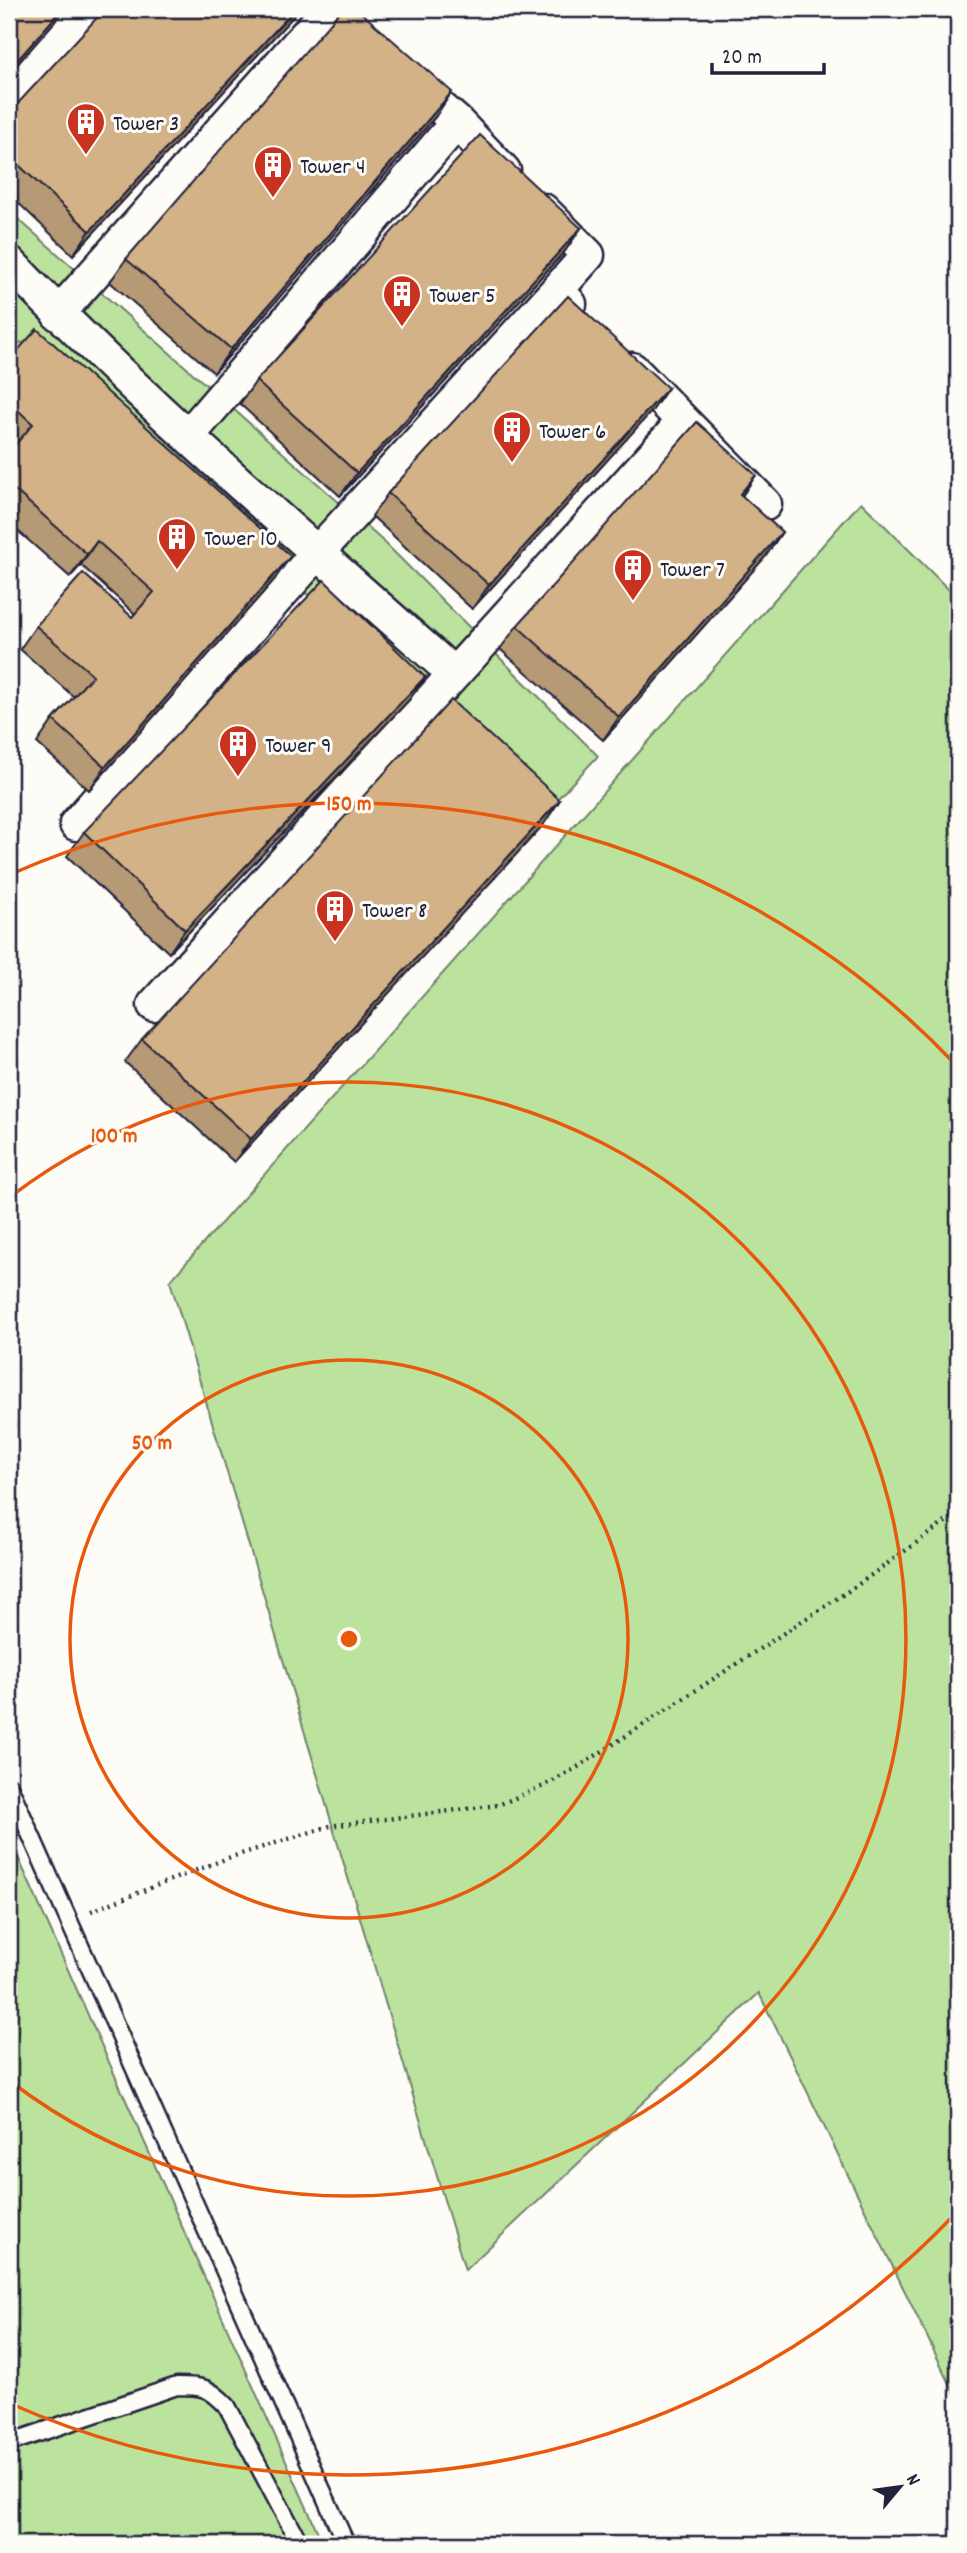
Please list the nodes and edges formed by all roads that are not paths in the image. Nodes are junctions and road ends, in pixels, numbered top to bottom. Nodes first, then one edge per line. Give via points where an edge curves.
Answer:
1 (87, 9) edge
2 (328, 9) edge
3 (9, 98) edge
4 (457, 122) junction
5 (9, 262) edge
6 (556, 290) junction
7 (58, 314) junction
8 (683, 422) junction
9 (188, 436) junction
10 (765, 504) dead end
11 (318, 552) junction
12 (453, 673) junction
13 (76, 824) dead end
14 (154, 1005) dead end
15 (9, 1786) edge
16 (9, 2443) edge
17 (299, 2544) edge
18 (346, 2544) edge

1 - 3 street
2 - 4 street
2 - 7 street
4 - 6 street via 588,256
4 - 9 street
5 - 7 street
6 - 8 street
6 - 11 street
7 - 9 street
8 - 10 street
8 - 12 street
9 - 11 street
11 - 12 street
11 - 13 street
12 - 14 street
15 - 18 lane
16 - 17 lane via 177,2386 213,2390 227,2406

